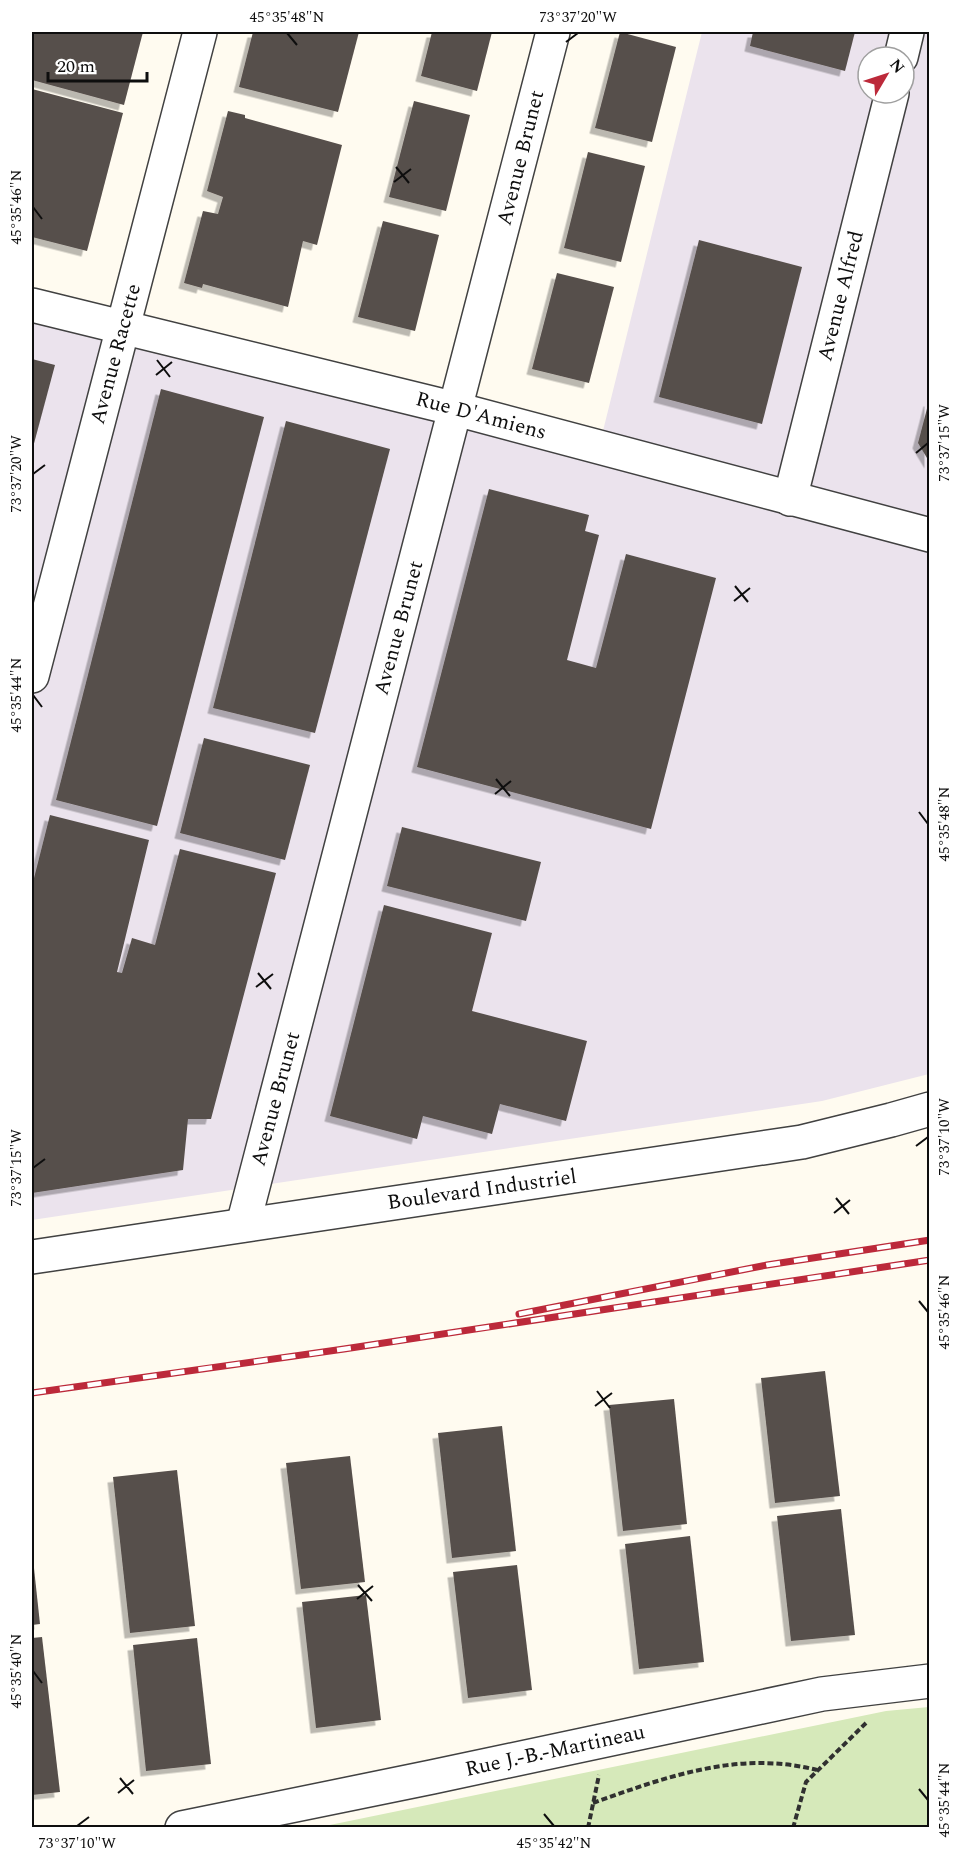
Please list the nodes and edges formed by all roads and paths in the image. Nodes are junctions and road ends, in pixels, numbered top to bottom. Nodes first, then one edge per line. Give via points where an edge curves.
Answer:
1 (200, 32) edge
2 (553, 32) edge
3 (889, 105) edge
4 (32, 305) edge
5 (124, 327) junction
6 (456, 409) junction
7 (790, 499) junction
8 (930, 535) edge
9 (32, 676) edge
10 (930, 1109) edge
11 (243, 1225) junction
12 (32, 1257) edge
13 (930, 1681) edge
14 (867, 1722) dead end
15 (607, 1740) junction
16 (817, 1770) junction
17 (593, 1803) junction
18 (182, 1827) edge
19 (588, 1827) edge
20 (793, 1827) edge

1 - 5 street, Avenue Racette
2 - 6 street, Avenue Brunet
3 - 7 street, Avenue Alfred
4 - 5 street, Rue D'Amiens
5 - 6 street, Rue D'Amiens
5 - 9 street, Avenue Racette
6 - 7 street, Rue D'Amiens
6 - 11 street, Avenue Brunet
7 - 8 street, Rue D'Amiens
10 - 11 street, Boulevard Industriel via 802,1142
11 - 12 street, Boulevard Industriel
13 - 15 street, Rue J.-B.-Martineau via 822,1694
14 - 16 path
15 - 17 path
15 - 18 street, Rue J.-B.-Martineau
16 - 17 path via 786,1764 702,1768
16 - 20 path via 806,1782
17 - 19 path

